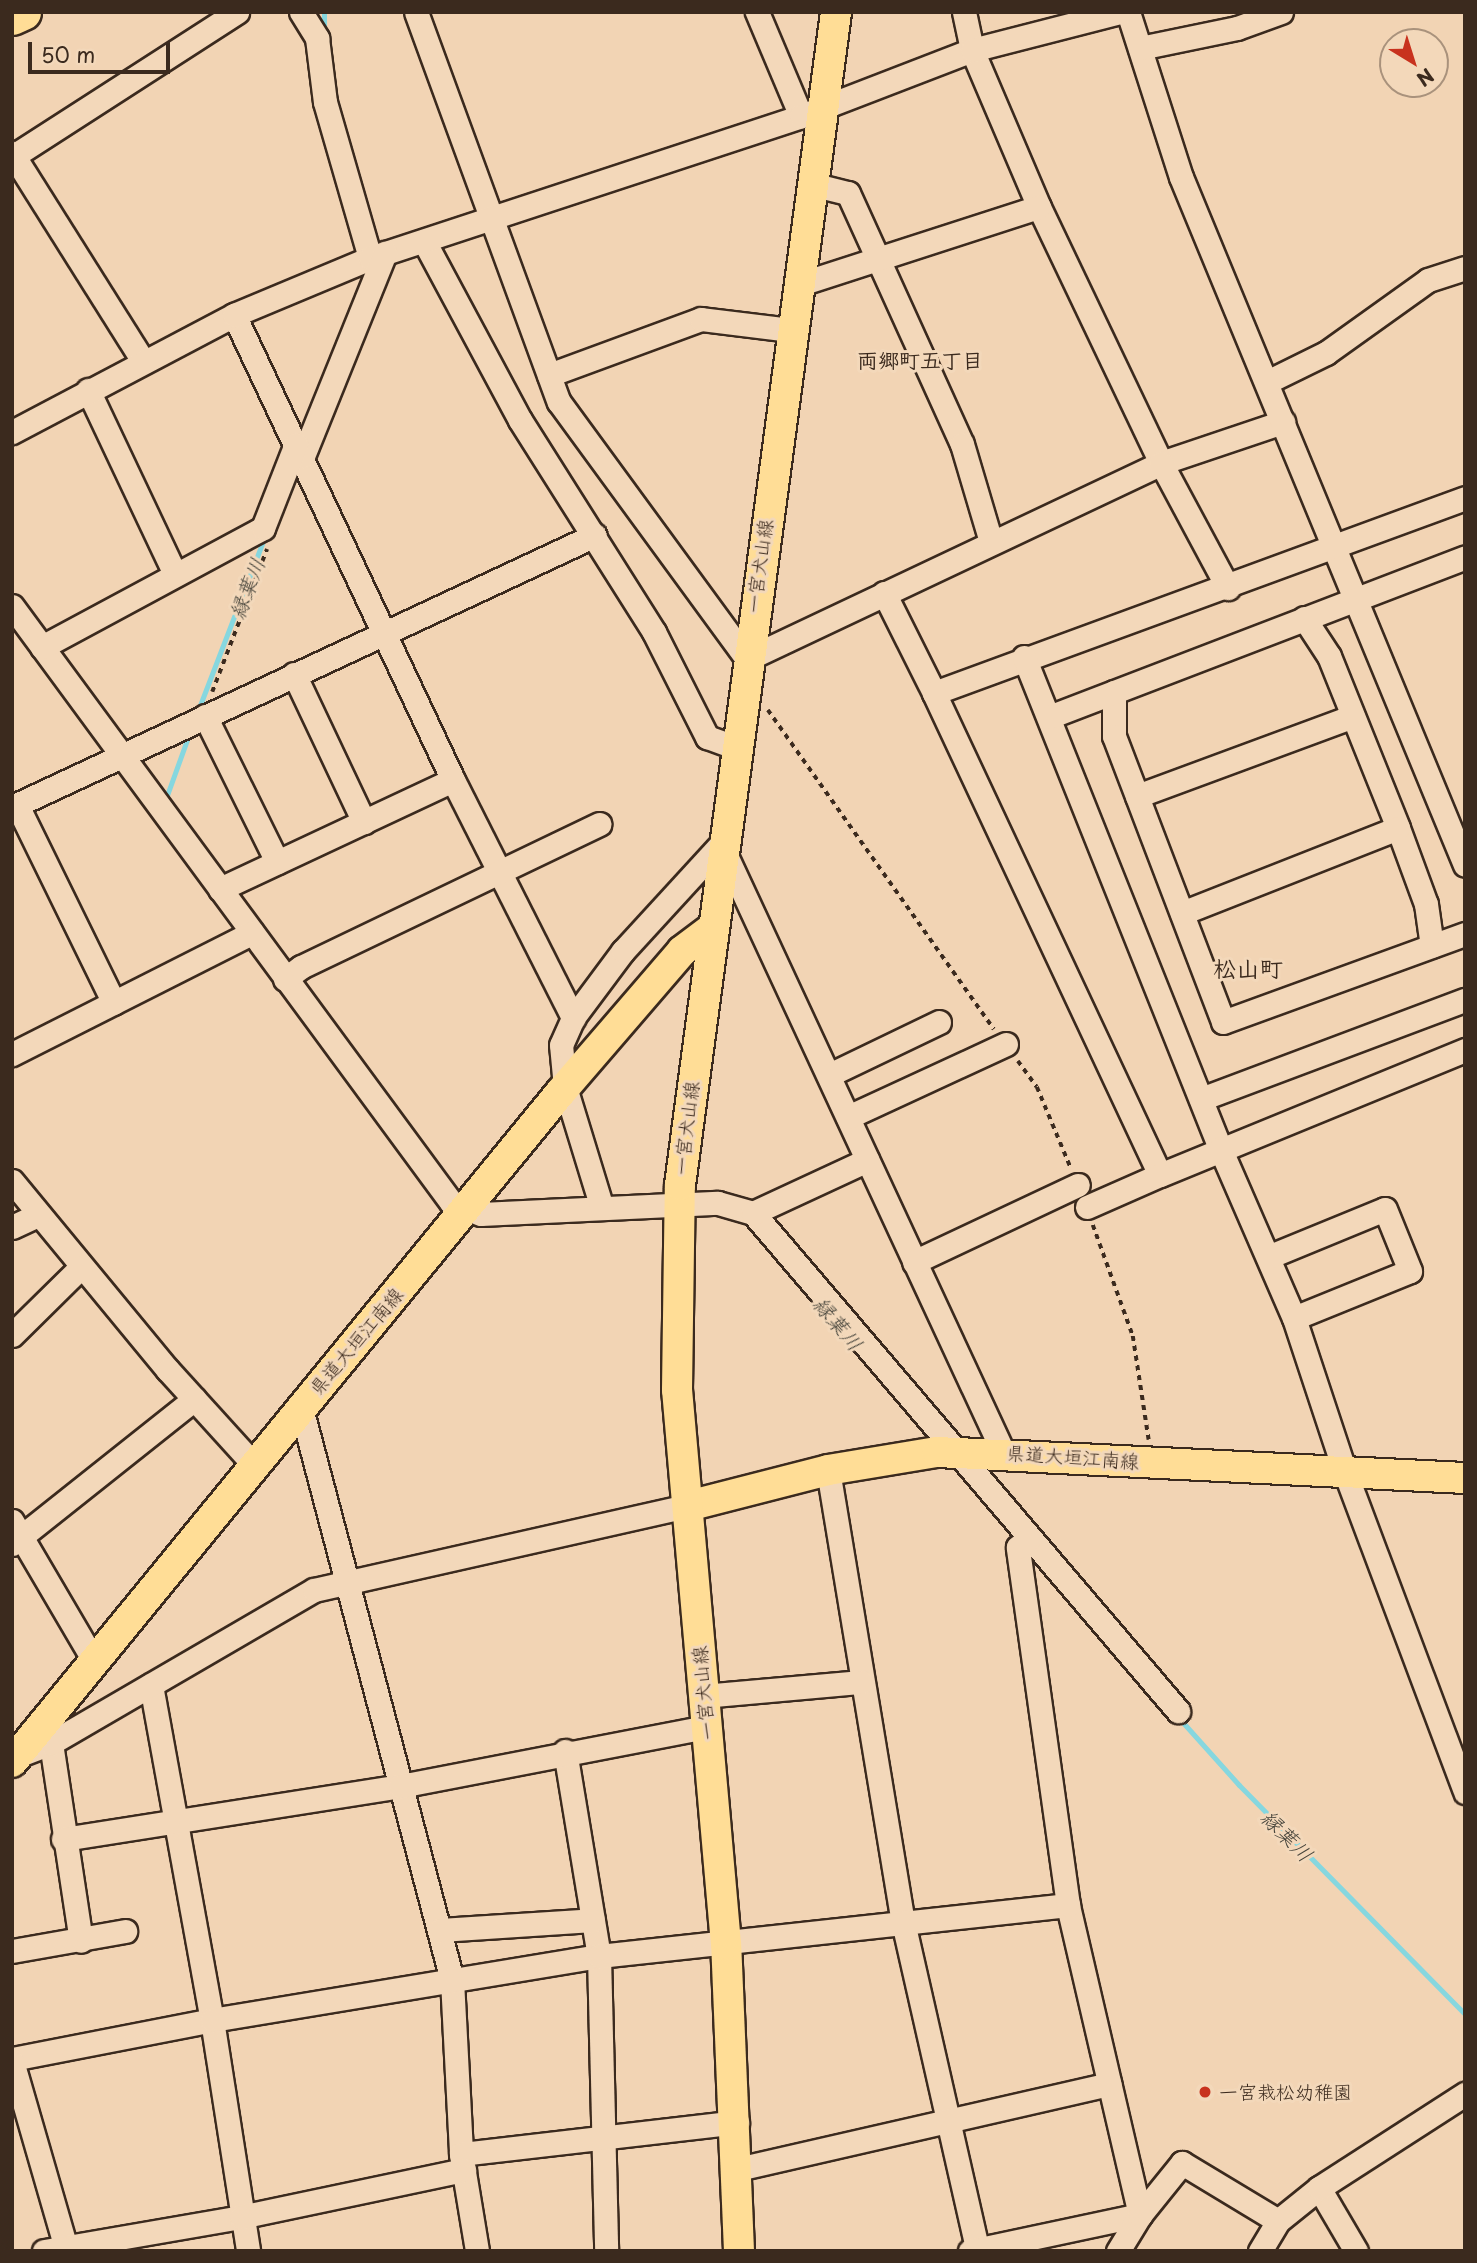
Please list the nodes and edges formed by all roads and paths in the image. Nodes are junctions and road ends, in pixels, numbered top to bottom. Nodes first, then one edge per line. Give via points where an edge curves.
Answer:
1 (23, 12) edge
2 (237, 12) edge
3 (301, 12) edge
4 (416, 12) edge
5 (757, 12) edge
6 (836, 12) edge
7 (964, 12) edge
8 (1120, 12) edge
9 (1128, 12) edge
10 (1281, 12) edge
11 (12, 17) edge
12 (1140, 48) junction
13 (972, 50) junction
14 (811, 111) junction
15 (13, 155) edge
16 (811, 184) junction
17 (1039, 207) junction
18 (490, 219) junction
19 (424, 241) junction
20 (377, 256) junction
21 (877, 256) junction
22 (1465, 268) edge
23 (797, 285) junction
24 (234, 315) junction
25 (791, 330) junction
26 (143, 361) junction
27 (549, 375) junction
28 (1267, 382) junction
29 (88, 390) junction
30 (1283, 422) junction
31 (12, 432) edge
32 (300, 450) junction
33 (1161, 463) junction
34 (1465, 498) edge
35 (595, 534) junction
36 (991, 542) junction
37 (268, 548) dead end
38 (1336, 548) junction
39 (1465, 556) edge
40 (175, 574) junction
41 (1228, 587) junction
42 (884, 593) junction
43 (1356, 597) junction
44 (12, 606) edge
45 (1304, 618) junction
46 (386, 631) junction
47 (28, 640) edge
48 (1024, 657) junction
49 (747, 659) junction
50 (294, 674) junction
51 (1114, 692) junction
52 (934, 693) junction
53 (203, 716) junction
54 (1353, 716) junction
55 (1049, 717) junction
56 (734, 747) junction
57 (122, 755) junction
58 (453, 780) junction
59 (1137, 796) junction
60 (14, 806) edge
61 (364, 821) junction
62 (599, 824) dead end
63 (1398, 828) junction
64 (723, 845) junction
65 (277, 862) junction
66 (1465, 865) edge
67 (498, 872) junction
68 (220, 889) junction
69 (1182, 913) junction
70 (710, 930) junction
71 (252, 933) junction
72 (1465, 934) edge
73 (1432, 946) junction
74 (285, 979) junction
75 (1465, 1000) edge
76 (114, 1003) junction
77 (573, 1017) junction
78 (939, 1022) dead end
79 (1006, 1044) dead end
80 (13, 1050) edge
81 (1465, 1050) edge
82 (828, 1075) junction
83 (565, 1087) junction
84 (1201, 1099) junction
85 (848, 1117) junction
86 (1220, 1148) junction
87 (867, 1160) junction
88 (1160, 1175) junction
89 (12, 1181) edge
90 (1078, 1185) dead end
91 (680, 1204) junction
92 (1087, 1207) dead end
93 (602, 1208) junction
94 (464, 1209) junction
95 (753, 1213) junction
96 (38, 1214) junction
97 (12, 1227) edge
98 (1268, 1257) junction
99 (914, 1262) junction
100 (81, 1267) junction
101 (1294, 1318) junction
102 (12, 1335) edge
103 (194, 1399) junction
104 (301, 1408) junction
105 (946, 1452) junction
106 (1003, 1452) junction
107 (255, 1466) junction
108 (828, 1469) junction
109 (1345, 1472) junction
110 (1465, 1478) edge
111 (688, 1506) junction
112 (15, 1534) edge
113 (1028, 1547) junction
114 (348, 1585) junction
115 (1108, 1639) junction
116 (93, 1660) junction
117 (861, 1682) junction
118 (151, 1685) junction
119 (1145, 1693) dead end
120 (703, 1696) junction
121 (1178, 1711) dead end
122 (706, 1727) junction
123 (51, 1744) junction
124 (565, 1751) junction
125 (15, 1759) edge
126 (400, 1786) junction
127 (1465, 1792) edge
128 (175, 1821) junction
129 (63, 1839) junction
130 (1068, 1905) junction
131 (593, 1920) junction
132 (903, 1922) junction
133 (440, 1930) junction
134 (125, 1931) dead end
135 (81, 1941) junction
136 (726, 1944) junction
137 (12, 1951) edge
138 (599, 1956) junction
139 (452, 1980) junction
140 (212, 2020) junction
141 (12, 2060) edge
142 (1109, 2084) junction
143 (1463, 2099) edge
144 (737, 2122) junction
145 (948, 2124) junction
146 (604, 2137) junction
147 (463, 2162) junction
148 (738, 2169) junction
149 (1319, 2188) junction
150 (1140, 2215) junction
151 (241, 2217) junction
152 (1278, 2221) junction
153 (58, 2249) edge
154 (975, 2250) edge
155 (248, 2251) edge
156 (477, 2251) edge
157 (606, 2251) edge
158 (739, 2251) edge
159 (1118, 2251) edge
160 (1261, 2251) edge
161 (1356, 2251) edge

1 - 11 highway
2 - 15 street
3 - 20 street via 317,38 325,102
4 - 18 street
5 - 14 street
6 - 14 main road, 一宮犬山線
7 - 13 street
8 - 13 street
9 - 12 street
10 - 12 street via 1237,28
12 - 28 street via 1181,177
13 - 14 street
13 - 17 street
14 - 16 main road, 一宮犬山線
14 - 18 street
15 - 26 street
16 - 21 street via 848,193
16 - 23 main road, 一宮犬山線
17 - 21 street
17 - 33 street
18 - 19 street
18 - 27 street
19 - 20 street
19 - 35 street via 520,420
20 - 24 street
20 - 32 street
21 - 23 street
21 - 36 street via 962,444
22 - 28 street via 1428,279 1326,353
23 - 25 main road, 一宮犬山線
24 - 26 street
24 - 32 street
25 - 27 street via 701,319
25 - 49 main road, 一宮犬山線
26 - 29 street
27 - 49 street via 559,402
28 - 30 street
29 - 31 street
29 - 40 street
30 - 33 street
30 - 38 street
32 - 40 street via 263,528
32 - 46 street
33 - 36 street
33 - 41 street
34 - 38 street
35 - 46 street
35 - 56 street via 654,632 707,737
36 - 42 street
37 - 53 path
38 - 41 street
38 - 43 street
39 - 43 street
40 - 47 street
41 - 48 street
42 - 49 street
42 - 52 street
43 - 45 street
43 - 66 street
44 - 47 street
45 - 51 street
45 - 54 street via 1329,656
46 - 50 street
46 - 58 street
47 - 57 street
48 - 52 street
48 - 55 street
49 - 56 main road, 一宮犬山線
50 - 53 street
50 - 61 street
51 - 55 street
51 - 59 street via 1115,736
52 - 88 street
53 - 57 street
53 - 65 street
54 - 59 street
54 - 63 street
55 - 84 street
56 - 64 main road, 一宮犬山線
57 - 60 street
57 - 68 street
58 - 61 street
58 - 67 street
59 - 69 street
60 - 76 street
61 - 65 street
62 - 67 street
63 - 69 street
63 - 73 street via 1426,904
64 - 70 main road, 一宮犬山線
64 - 77 street via 623,951
64 - 82 street
65 - 68 street
67 - 74 street via 301,967
67 - 77 street
68 - 71 street
69 - 73 street via 1223,1023
70 - 83 main road, 県道大垣江南線 via 682,951
70 - 91 main road, 一宮犬山線
71 - 74 street
71 - 76 street
72 - 73 street
74 - 94 street via 437,1187
75 - 84 street
76 - 80 street
77 - 83 street via 561,1045
78 - 82 street
79 - 85 street
81 - 86 street
82 - 85 street
83 - 93 street
83 - 94 main road, 県道大垣江南線
84 - 86 street
85 - 87 street
86 - 88 street
86 - 98 street
87 - 95 street
87 - 99 street
88 - 92 street
89 - 96 street
90 - 99 street
91 - 93 street
91 - 95 street via 718,1203
91 - 111 main road, 一宮犬山線 via 677,1390
93 - 94 street via 481,1214
94 - 104 main road, 県道大垣江南線
95 - 105 street
96 - 97 street
96 - 100 street
98 - 101 street
98 - 101 street via 1385,1209 1410,1271
99 - 106 street
100 - 102 street
100 - 103 street
101 - 109 street
103 - 107 street
103 - 112 street
104 - 107 main road, 県道大垣江南線
104 - 114 street
105 - 106 main road, 県道大垣江南線
105 - 108 main road, 県道大垣江南線
105 - 113 street
106 - 109 main road, 県道大垣江南線
107 - 116 main road, 県道大垣江南線
108 - 111 main road, 県道大垣江南線
108 - 117 street
109 - 110 main road, 県道大垣江南線
109 - 127 street
111 - 114 street
111 - 120 main road, 一宮犬山線
112 - 116 street
113 - 115 street
113 - 130 street
114 - 118 street via 314,1590
114 - 126 street
115 - 119 street
115 - 121 street
116 - 125 main road, 県道大垣江南線
117 - 120 street
117 - 132 street
118 - 123 street
118 - 128 street
120 - 122 main road, 一宮犬山線
122 - 124 street
122 - 136 main road, 一宮犬山線
123 - 125 street
123 - 129 street
124 - 126 street
124 - 131 street
126 - 128 street
126 - 133 street
128 - 129 street
128 - 140 street
129 - 135 street
130 - 132 street
130 - 142 street
131 - 133 street
131 - 138 street
132 - 136 street
132 - 145 street
133 - 139 street
134 - 135 street
135 - 137 street
136 - 138 street
136 - 144 main road, 一宮犬山線
138 - 139 street
138 - 146 street
139 - 140 street
139 - 147 street
140 - 141 street
140 - 151 street
141 - 153 street
142 - 145 street
142 - 150 street
143 - 149 street
144 - 146 street
144 - 148 main road, 一宮犬山線
145 - 148 street
145 - 154 street
146 - 147 street
146 - 157 street
147 - 151 street
147 - 156 street
148 - 158 main road, 一宮犬山線
149 - 152 street
149 - 161 street
150 - 152 street via 1182,2163
150 - 154 street
150 - 159 street
151 - 153 street
151 - 155 street
152 - 160 street

